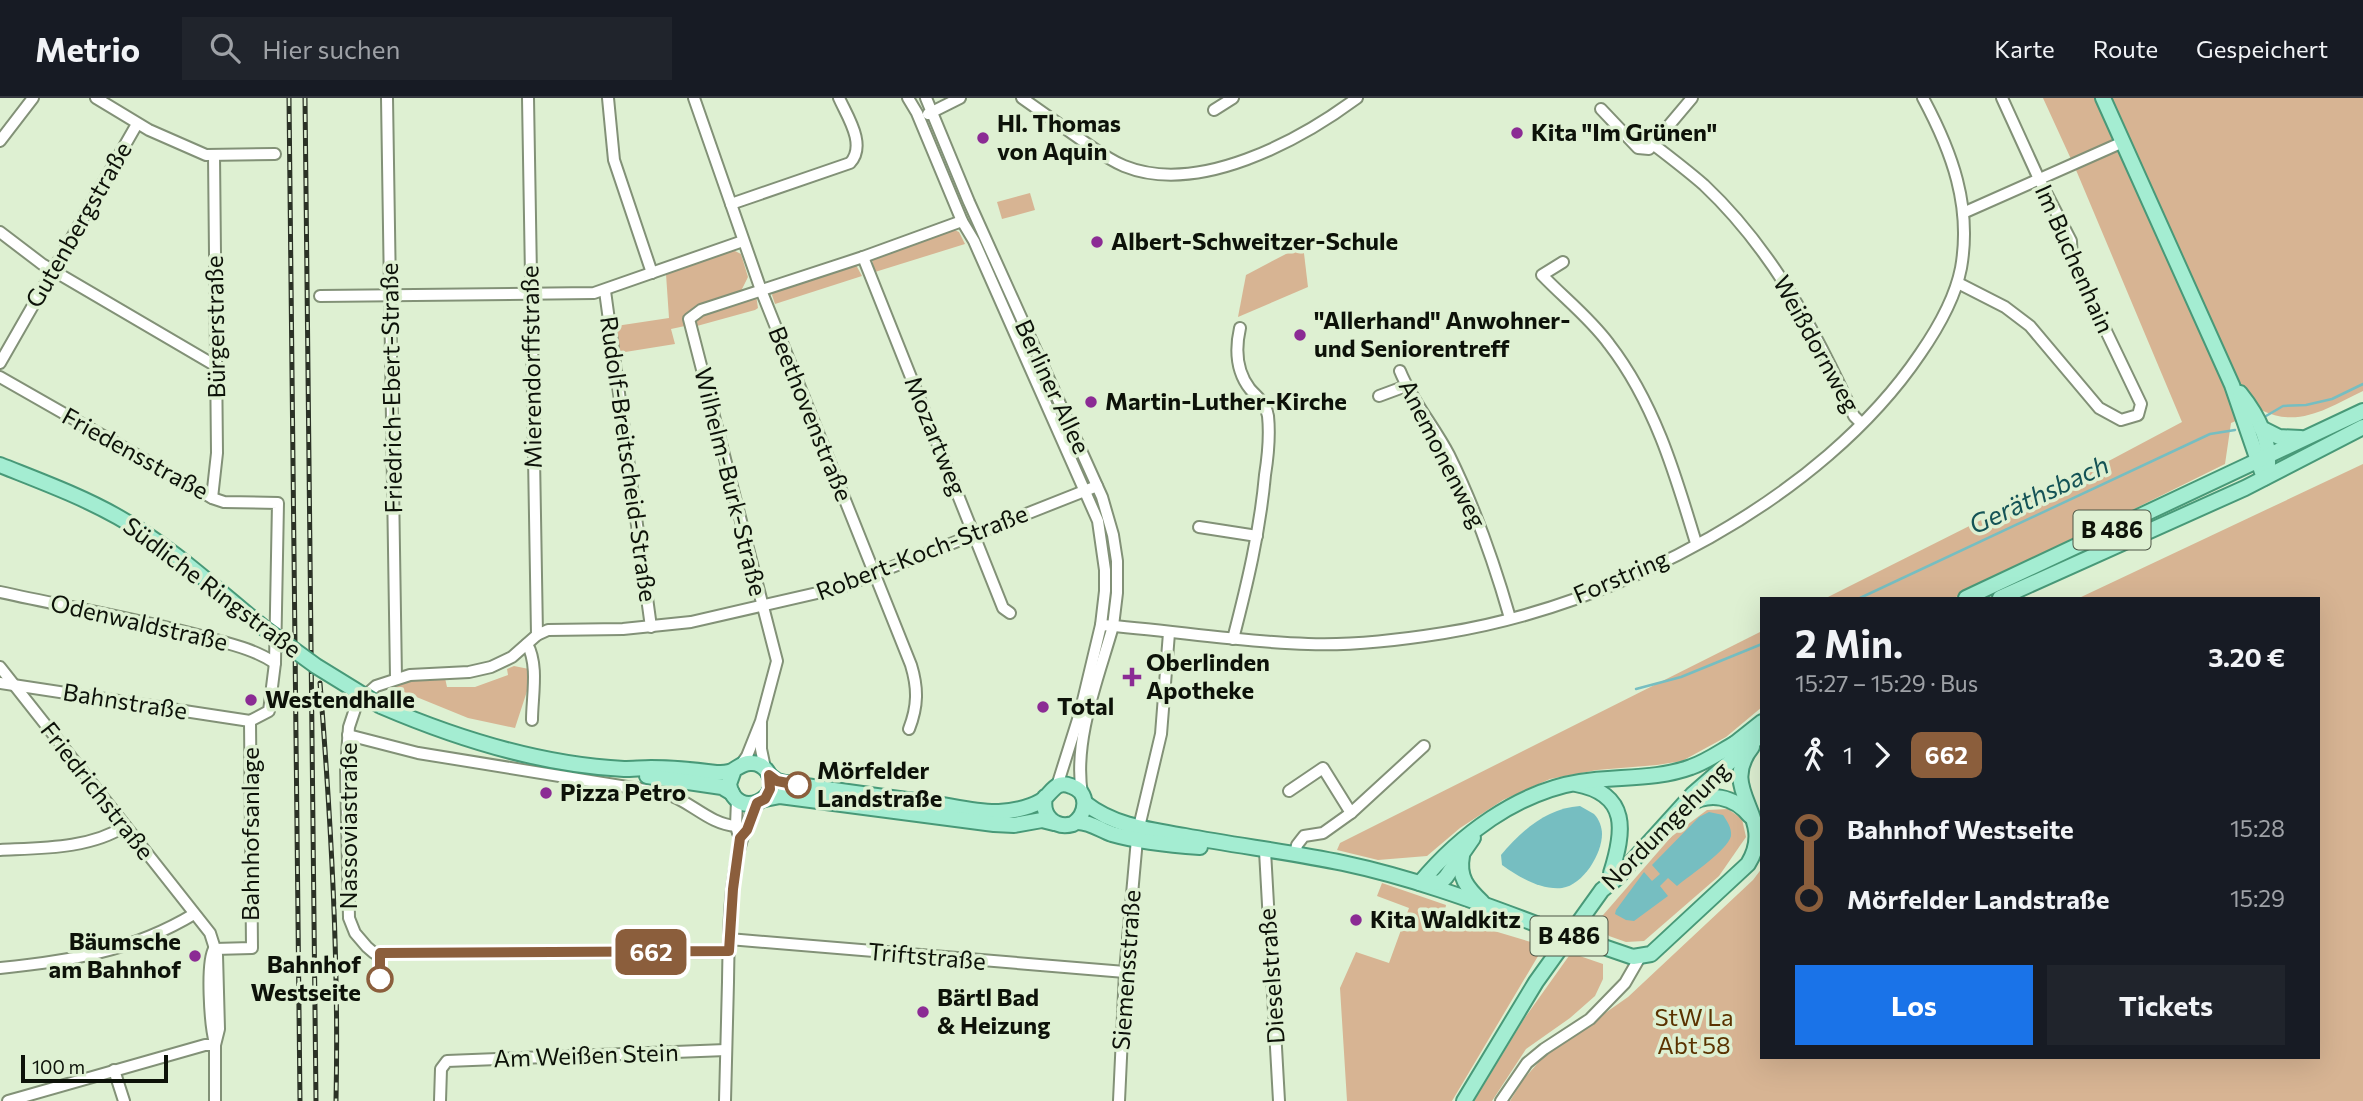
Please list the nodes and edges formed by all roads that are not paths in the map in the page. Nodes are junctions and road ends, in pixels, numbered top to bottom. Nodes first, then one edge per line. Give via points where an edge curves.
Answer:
1 (33, 98) edge
2 (96, 98) edge
3 (387, 98) edge
4 (528, 98) edge
5 (608, 98) edge
6 (694, 98) edge
7 (839, 98) edge
8 (908, 98) edge
9 (960, 98) edge
10 (1022, 98) edge
11 (1233, 98) edge
12 (1357, 98) edge
13 (1692, 98) edge
14 (1923, 98) edge
15 (2002, 98) edge
16 (2103, 98) edge
17 (928, 99) edge
18 (1601, 109) dead end
19 (1214, 110) dead end
20 (932, 112) junction
21 (918, 116) junction
22 (137, 124) junction
23 (0, 141) edge
24 (2123, 142) junction
25 (1654, 145) junction
26 (275, 154) dead end
27 (214, 155) junction
28 (2039, 179) junction
29 (731, 204) junction
30 (1964, 213) junction
31 (962, 221) junction
32 (0, 232) edge
33 (743, 241) junction
34 (863, 257) junction
35 (1563, 262) dead end
36 (53, 270) junction
37 (652, 273) junction
38 (1958, 283) junction
39 (761, 290) junction
40 (604, 291) junction
41 (391, 295) junction
42 (531, 295) junction
43 (320, 296) dead end
44 (1240, 328) dead end
45 (0, 363) edge
46 (216, 366) junction
47 (1400, 371) dead end
48 (0, 377) edge
49 (2232, 385) junction
50 (1406, 386) junction
51 (1379, 396) dead end
52 (2363, 411) edge
53 (1861, 423) junction
54 (2363, 427) edge
55 (2261, 428) junction
56 (2306, 438) junction
57 (2263, 458) junction
58 (0, 465) edge
59 (2264, 478) junction
60 (1097, 486) junction
61 (1085, 491) junction
62 (212, 498) junction
63 (1199, 527) dead end
64 (974, 535) junction
65 (1257, 536) junction
66 (1696, 543) junction
67 (874, 574) junction
68 (0, 592) edge
69 (1968, 597) edge
70 (2002, 597) edge
71 (762, 607) junction
72 (1010, 613) dead end
73 (1510, 618) junction
74 (1101, 625) junction
75 (1113, 626) junction
76 (651, 627) junction
77 (1169, 633) junction
78 (537, 635) junction
79 (1233, 639) junction
80 (527, 644) junction
81 (275, 663) junction
82 (0, 667) edge
83 (396, 678) junction
84 (0, 683) edge
85 (13, 685) junction
86 (1091, 686) junction
87 (532, 720) dead end
88 (250, 721) junction
89 (761, 721) junction
90 (1760, 724) edge
91 (909, 729) dead end
92 (348, 731) junction
93 (1760, 737) edge
94 (1760, 737) edge
95 (1734, 744) junction
96 (1424, 746) dead end
97 (737, 768) junction
98 (625, 769) junction
99 (767, 772) junction
100 (1564, 785) junction
101 (1057, 786) junction
102 (1289, 791) dead end
103 (734, 796) junction
104 (1045, 797) junction
105 (1084, 799) junction
106 (761, 801) junction
107 (1351, 814) junction
108 (1672, 816) junction
109 (1490, 821) junction
110 (1076, 822) junction
111 (1054, 823) junction
112 (736, 826) junction
113 (1756, 826) junction
114 (125, 827) junction
115 (1138, 833) junction
116 (740, 838) junction
117 (0, 850) edge
118 (1265, 850) junction
119 (1463, 851) junction
120 (1295, 855) junction
121 (1611, 873) junction
122 (1420, 883) junction
123 (1602, 890) junction
124 (1485, 904) junction
125 (194, 914) junction
126 (729, 939) junction
127 (214, 949) junction
128 (729, 951) junction
129 (1640, 957) junction
130 (0, 968) edge
131 (1125, 972) junction
132 (215, 1050) junction
133 (726, 1050) junction
134 (114, 1070) junction
135 (23, 1099) edge
136 (8, 1101) edge
137 (124, 1101) edge
138 (215, 1101) edge
139 (440, 1101) edge
140 (725, 1101) edge
141 (1119, 1101) edge
142 (1279, 1101) edge
143 (1464, 1101) edge
144 (1501, 1101) edge

1 - 23 street
2 - 22 street
3 - 41 street, Friedrich-Ebert-Straße
4 - 42 street, Mierendorffstraße
5 - 37 street via 612,153
6 - 29 street, Beethovenstraße
7 - 29 street via 855,135 856,151 850,163
8 - 21 street, Berliner Allee
9 - 20 street
10 - 12 street via 1110,159 1144,172 1171,174 1206,170 1261,153
11 - 19 street
13 - 25 street
14 - 30 street, Forstring via 1950,154
15 - 28 street, Im Buchenhain
16 - 24 main road
17 - 20 street, Berliner Allee
17 - 21 street
18 - 25 street, Weißdornweg via 1639,148
20 - 21 street
20 - 60 street, Berliner Allee
21 - 31 street, Berliner Allee
22 - 27 street via 179,145
22 - 36 street, Gutenbergstraße
24 - 28 street
24 - 49 main road
25 - 53 street, Weißdornweg via 1713,194 1772,267 1803,313
26 - 27 street
27 - 46 street, Bürgerstraße
28 - 30 street
28 - 38 street, Im Buchenhain via 2071,241 2072,260 2141,411 2121,420 2099,408 2031,326 1999,303
29 - 33 street, Beethovenstraße
30 - 38 street, Forstring
31 - 34 street
31 - 61 street, Berliner Allee
32 - 36 street
33 - 37 street
33 - 39 street, Beethovenstraße
34 - 39 street
34 - 64 street, Mozartweg
35 - 66 street via 1542,275 1607,341 1628,370 1666,448
36 - 45 street, Gutenbergstraße
36 - 46 street
37 - 40 street
38 - 53 street, Forstring via 1951,303 1903,379
39 - 67 street, Beethovenstraße
39 - 71 street, Wilhelm-Burk-Straße via 701,310 690,319
40 - 42 street
40 - 76 street, Rudolf-Breitscheid-Straße
41 - 42 street
41 - 43 street
41 - 83 street, Friedrich-Ebert-Straße
42 - 78 street, Mierendorffstraße
44 - 65 street via 1236,346 1240,370 1267,412 1267,461
46 - 62 street, Bürgerstraße
47 - 50 street, Anemonenweg
48 - 62 street, Friedensstraße
49 - 55 main road
49 - 57 main road
50 - 51 street
50 - 73 street, Anemonenweg via 1467,493
52 - 56 main road, B 486
53 - 66 street, Forstring via 1778,495
54 - 59 main road, B 486
55 - 56 main road via 2279,437
55 - 57 main road via 2267,443
56 - 57 main road, B 486
57 - 59 main road
57 - 69 main road, B 486
58 - 98 main road, Südliche Ringstraße, bridge via 92,504 139,530 316,666 381,706 495,748
59 - 70 main road, B 486
60 - 61 street, Robert-Koch-Straße
60 - 75 street, Berliner Allee via 1117,561
61 - 64 street, Robert-Koch-Straße
61 - 74 street, Berliner Allee via 1098,521 1105,570
62 - 81 street, Friedensstraße via 278,503
63 - 65 street
64 - 67 street, Robert-Koch-Straße
64 - 72 street, Mozartweg via 1003,608
65 - 79 street
66 - 73 street, Forstring via 1595,590
67 - 71 street, Robert-Koch-Straße via 839,588
67 - 91 street, Beethovenstraße via 916,682 917,702
68 - 81 street, Odenwaldstraße via 179,630 250,649
71 - 76 street, Robert-Koch-Straße
71 - 89 street, Wilhelm-Burk-Straße via 777,661
73 - 79 street, Forstring via 1360,643 1311,645
74 - 75 street, Forstring
74 - 86 street, Berliner Allee
75 - 77 street, Forstring
75 - 86 street, Berliner Allee
76 - 78 street, Robert-Koch-Straße via 557,629
77 - 79 street, Forstring
77 - 115 street, Siemensstraße via 1161,734
78 - 80 street
80 - 83 street via 512,657 482,670
80 - 87 street via 533,662
81 - 88 street via 269,711
82 - 85 street, Friedrichstraße
83 - 92 street via 361,697
84 - 85 street, Bahnstraße
85 - 88 street, Bahnstraße
85 - 114 street, Friedrichstraße
86 - 101 street, Berliner Allee
86 - 105 street, Berliner Allee via 1080,749
88 - 127 street, Bahnhofsanlage via 252,948
89 - 97 street, Wilhelm-Burk-Straße
89 - 99 street, Wilhelm-Burk-Straße
90 - 95 main road, B 486
92 - 112 street via 418,754 664,793
92 - 128 street, Nassoviastraße via 350,923 374,953
93 - 108 main road, Nordumgehung / B 486
94 - 113 main road via 1745,756 1740,774
95 - 100 main road via 1681,770
95 - 121 main road, B 486 via 1665,811
96 - 107 street
97 - 98 main road via 716,773
97 - 99 main road via 750,763
97 - 103 main road via 730,779
98 - 103 main road via 722,787
99 - 104 main road via 785,783 992,812 1020,809
99 - 106 main road via 771,786
100 - 109 main road via 1532,795
100 - 121 main road via 1603,794 1618,815 1620,845
101 - 104 main road
101 - 105 main road via 1070,785
102 - 107 street via 1323,768
103 - 106 main road via 744,803
103 - 112 street
104 - 111 main road via 1045,813
105 - 110 main road via 1084,813
105 - 115 main road via 1107,818
106 - 111 main road via 780,796 994,824
106 - 116 street
107 - 120 street via 1323,833 1304,836
108 - 113 main road via 1693,802 1717,796 1739,804
108 - 123 main road, Nordumgehung / B 486
109 - 119 main road
109 - 122 main road via 1454,847
110 - 111 main road
110 - 115 main road via 1110,834
112 - 116 street
113 - 129 main road via 1755,849 1748,864 1656,951
114 - 117 street via 79,843
114 - 125 street, Friedrichstraße
115 - 118 main road via 1181,846
115 - 118 main road via 1157,831
115 - 131 street, Siemensstraße
116 - 126 street
118 - 120 main road
118 - 142 street, Dieselstraße
119 - 122 main road via 1440,883
119 - 124 main road via 1463,879
120 - 122 main road
121 - 123 main road, B 486
122 - 124 main road
123 - 143 main road, Nordumgehung / B 486 via 1536,982
124 - 129 main road, bridge via 1626,956
125 - 127 street, Friedrichstraße via 210,933
125 - 130 street via 166,930 103,953
126 - 128 street
126 - 131 street, Triftstraße
127 - 132 street via 218,955 219,1029
128 - 133 street
129 - 144 street via 1625,983 1590,1019 1527,1063
131 - 141 street, Siemensstraße
132 - 134 street via 205,1045
132 - 138 street
133 - 139 street, Am Weißen Stein via 447,1061 441,1069
133 - 140 street
134 - 135 street
134 - 137 street
135 - 136 street

